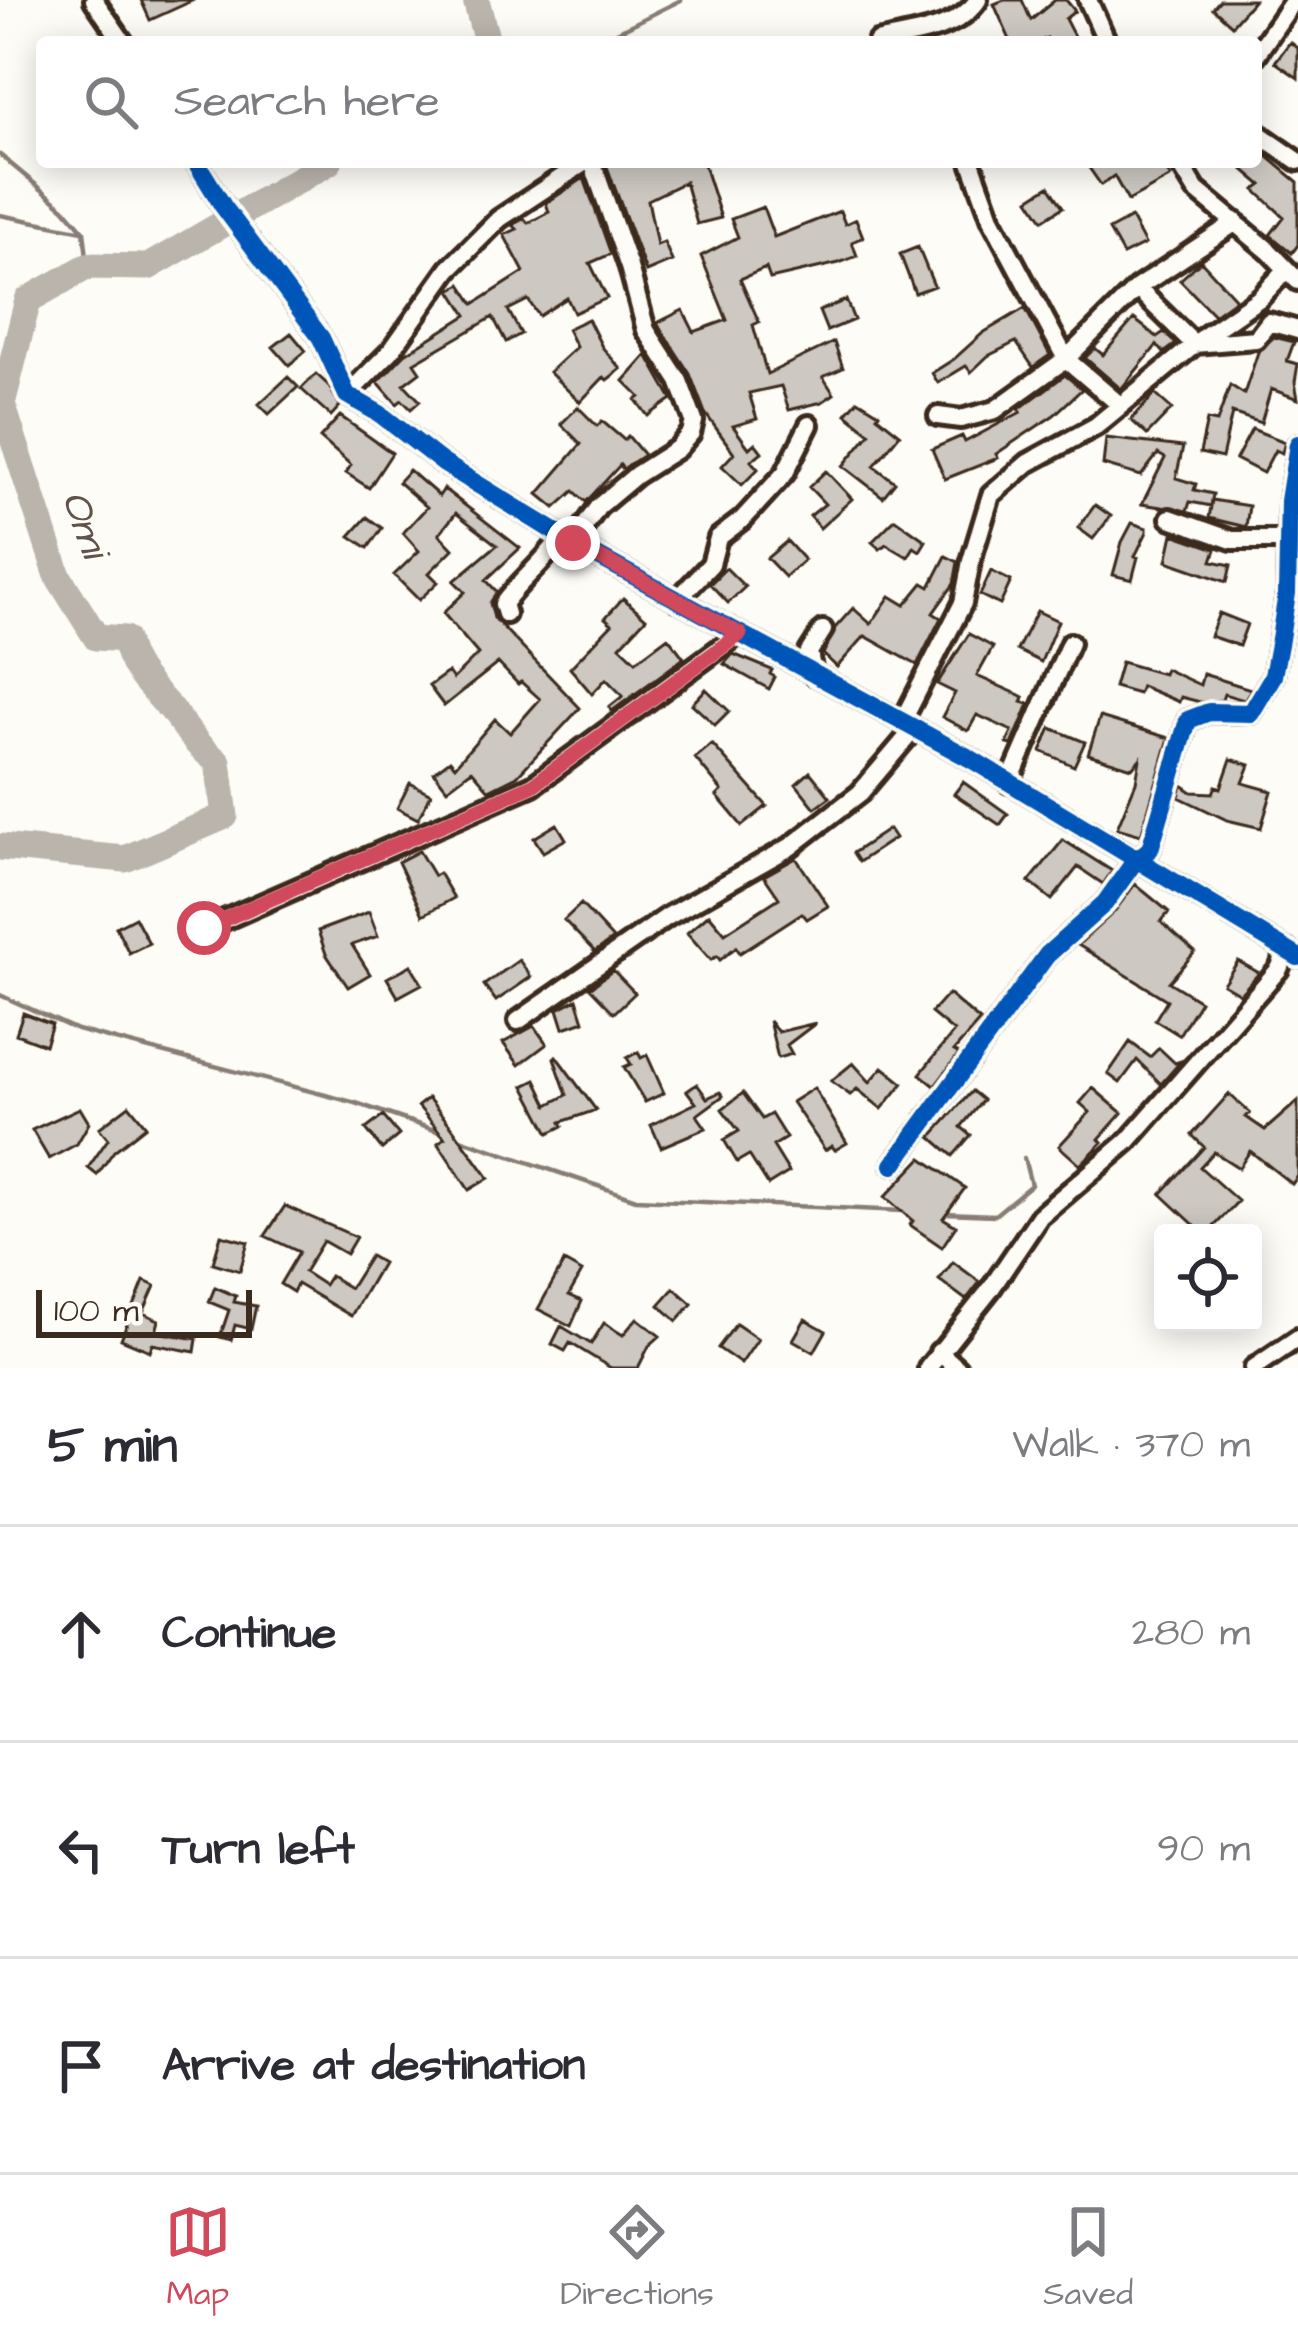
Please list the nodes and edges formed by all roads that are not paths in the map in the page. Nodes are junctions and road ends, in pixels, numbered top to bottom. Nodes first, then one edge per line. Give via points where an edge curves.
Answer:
1 (94, 0) edge
2 (978, 0) edge
3 (1088, 0) edge
4 (1294, 0) edge
5 (119, 36) edge
6 (928, 36) edge
7 (1104, 36) edge
8 (1262, 47) edge
9 (1262, 136) edge
10 (1298, 161) edge
11 (200, 168) edge
12 (580, 168) edge
13 (591, 168) edge
14 (973, 168) edge
15 (1183, 168) edge
16 (1236, 222) junction
17 (1292, 276) edge
18 (1137, 288) junction
19 (1298, 330) edge
20 (1194, 344) junction
21 (1066, 358) junction
22 (347, 395) junction
23 (1120, 405) junction
24 (938, 416) dead end
25 (809, 425) dead end
26 (1298, 444) edge
27 (1294, 491) edge
28 (1170, 518) dead end
29 (567, 540) junction
30 (1290, 540) junction
31 (676, 600) junction
32 (506, 614) dead end
33 (823, 630) dead end
34 (740, 634) junction
35 (1070, 643) dead end
36 (813, 674) junction
37 (908, 726) junction
38 (1009, 783) junction
39 (1135, 861) junction
40 (204, 928) dead end
41 (1293, 953) edge
42 (518, 1021) dead end
43 (893, 1166) dead end
44 (1298, 1338) edge
45 (939, 1352) junction
46 (928, 1368) edge
47 (956, 1368) edge
48 (1254, 1368) edge

1 - 5 street
2 - 6 street
3 - 7 street
4 - 8 street
9 - 10 street
11 - 22 street via 321,338
12 - 22 street via 499,219
13 - 29 street via 646,330 680,381 694,421 676,449
14 - 21 street
15 - 16 street
16 - 17 street
16 - 18 street
17 - 20 street
18 - 20 street
18 - 21 street
19 - 20 street via 1269,322 1256,339
20 - 23 street
21 - 23 street
21 - 24 street via 995,410
22 - 29 street
23 - 37 street via 992,495 963,603
25 - 31 street via 785,473 718,538 711,565
26 - 27 street
27 - 30 street
28 - 30 street via 1232,540
29 - 31 street
29 - 32 street via 513,590
30 - 39 street via 1273,676 1251,713 1188,720 1150,849
31 - 34 street
33 - 36 street via 809,652
34 - 36 street
34 - 40 street via 533,785
35 - 38 street
36 - 37 street
37 - 38 street
37 - 42 street via 860,793 790,847 667,917
38 - 39 street
39 - 41 street
39 - 43 street via 1106,903 1048,956
41 - 45 street via 1128,1142 1040,1216
44 - 48 street
45 - 46 street
45 - 47 street

